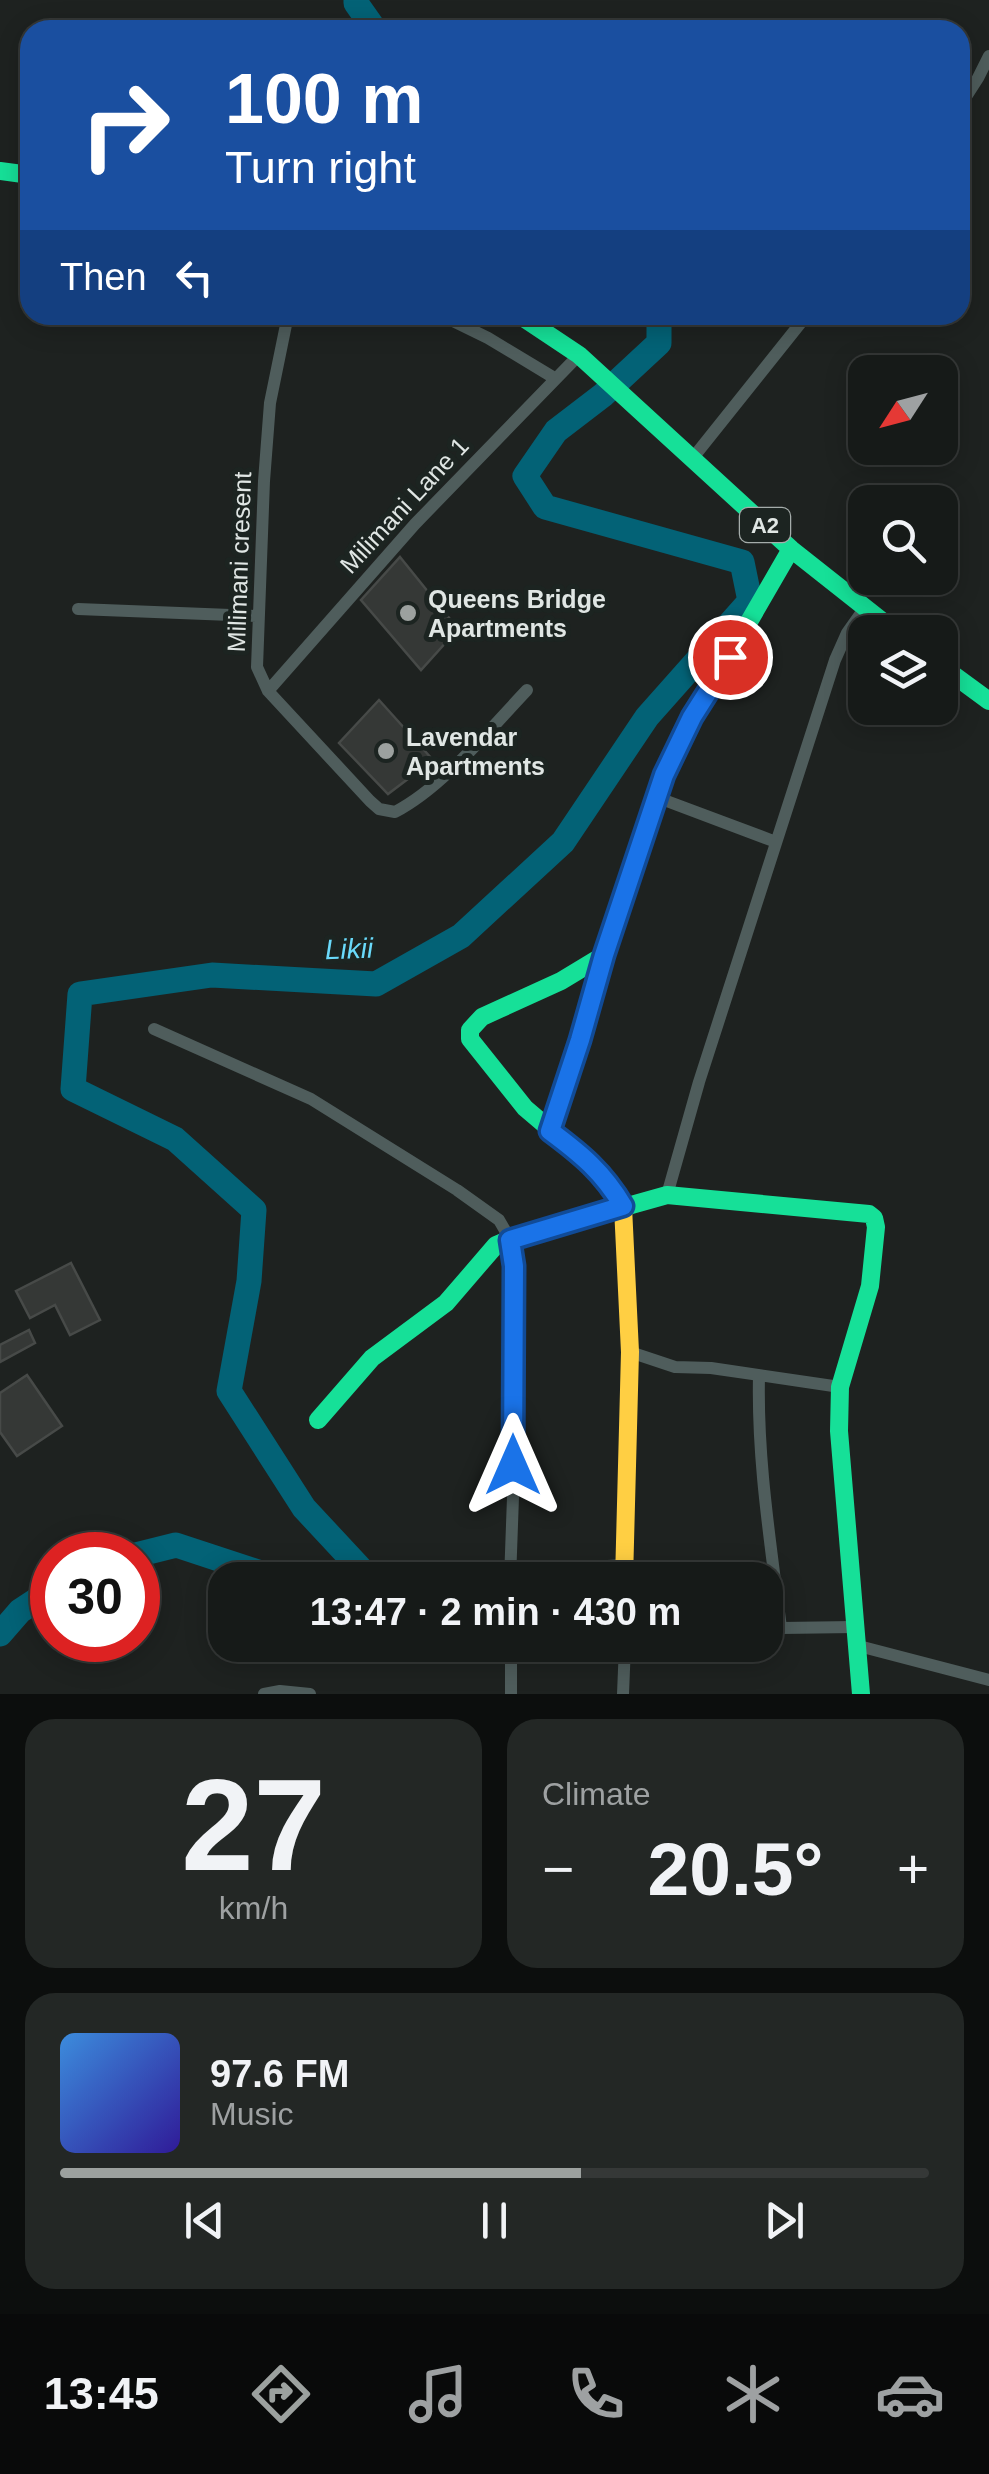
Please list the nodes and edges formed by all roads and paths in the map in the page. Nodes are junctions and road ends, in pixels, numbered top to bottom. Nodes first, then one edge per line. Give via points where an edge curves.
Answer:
1 (989, 56) edge
2 (970, 90) edge
3 (286, 325) edge
4 (461, 325) edge
5 (534, 325) edge
6 (799, 325) edge
7 (579, 355) junction
8 (556, 379) junction
9 (692, 459) junction
10 (792, 548) junction
11 (78, 609) dead end
12 (864, 609) junction
13 (872, 615) edge
14 (258, 616) junction
15 (958, 679) edge
16 (527, 690) dead end
17 (268, 691) junction
18 (989, 702) edge
19 (656, 797) junction
20 (776, 842) junction
21 (604, 955) junction
22 (154, 1029) dead end
23 (550, 1131) junction
24 (667, 1195) junction
25 (623, 1206) junction
26 (510, 1240) junction
27 (630, 1352) junction
28 (759, 1376) junction
29 (840, 1386) junction
30 (318, 1420) dead end
31 (511, 1562) edge
32 (624, 1562) edge
33 (773, 1562) edge
34 (783, 1628) edge
35 (854, 1636) junction
36 (511, 1662) edge
37 (624, 1662) edge
38 (989, 1680) edge
39 (264, 1694) edge
40 (310, 1694) edge
41 (511, 1694) edge
42 (623, 1694) edge
43 (861, 1694) edge

1 - 2 street
3 - 14 street, Milimani cresent via 270,404
4 - 8 street
5 - 7 main road, A2
6 - 9 street
7 - 8 street, Milimani Lane 1
7 - 9 main road, A2
8 - 17 street, Milimani Lane 1 via 415,524
9 - 10 main road, A2
10 - 12 main road, A2
10 - 19 main road via 692,717
11 - 14 street
12 - 13 main road, A2
12 - 20 street via 840,646
14 - 17 street, Milimani cresent via 257,667
15 - 18 main road
16 - 17 street via 444,775 395,812 379,809
19 - 20 street
19 - 21 main road
20 - 24 street
21 - 23 street
21 - 23 main road via 470,1030 478,1050
22 - 26 street via 311,1099 485,1209
23 - 25 main road via 589,1160
24 - 25 main road
24 - 29 main road via 874,1218 870,1286
25 - 26 main road
25 - 27 main road
26 - 30 main road via 496,1245 446,1303 372,1358
26 - 31 street
27 - 28 street via 675,1368
27 - 32 main road
28 - 29 street
28 - 33 street
29 - 35 main road
34 - 35 street
35 - 38 street
35 - 43 main road
36 - 41 street
37 - 42 street
39 - 40 street

